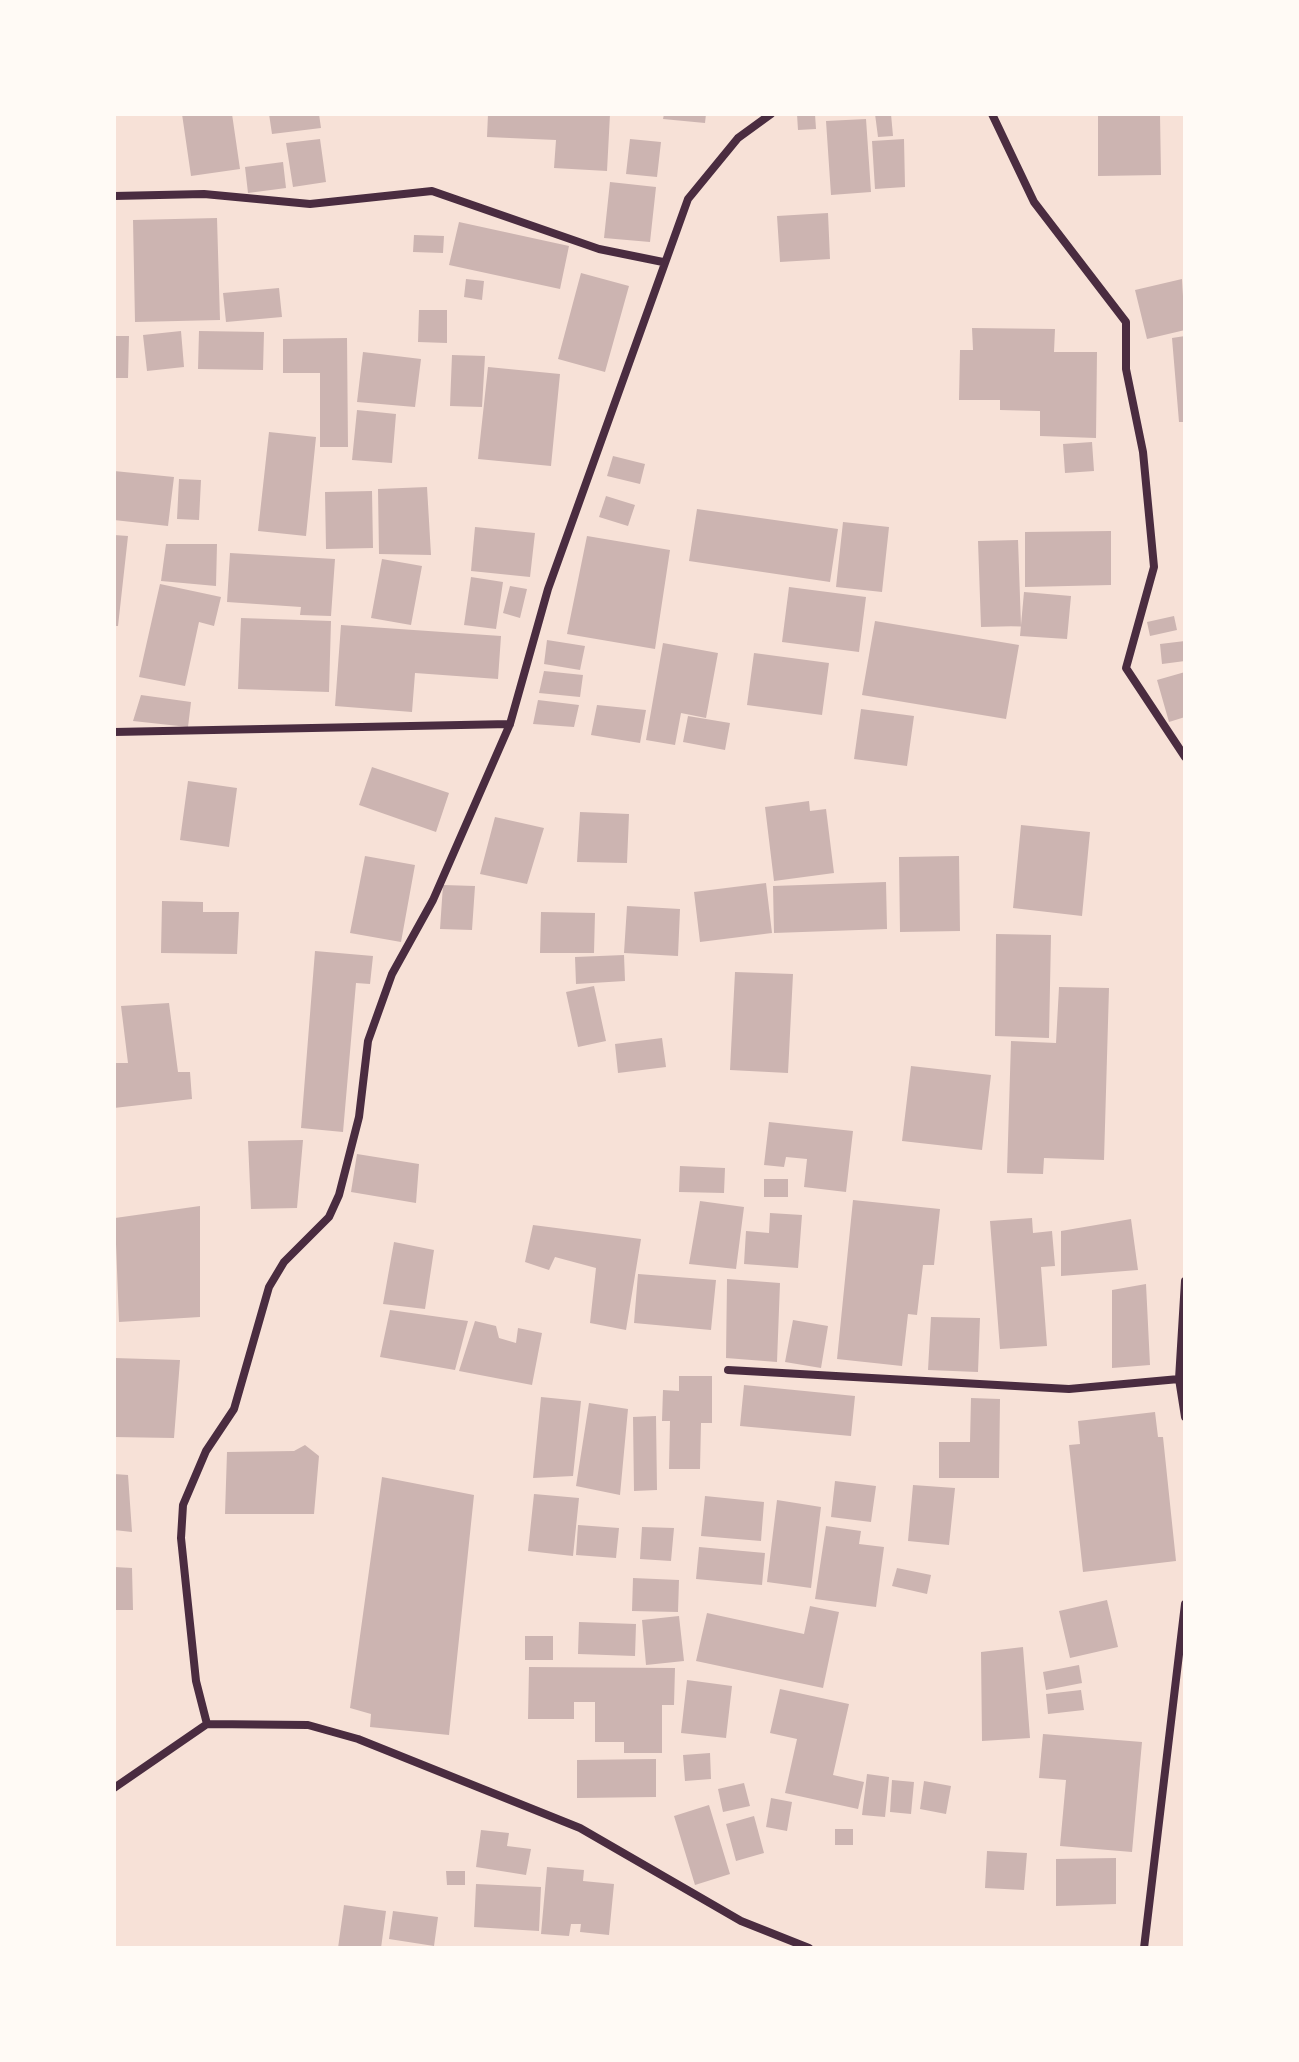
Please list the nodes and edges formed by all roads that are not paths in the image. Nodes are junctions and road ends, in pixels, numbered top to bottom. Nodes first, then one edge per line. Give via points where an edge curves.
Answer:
1 (771, 114) edge
2 (992, 114) edge
3 (114, 196) edge
4 (663, 262) junction
5 (510, 724) junction
6 (114, 732) edge
7 (1185, 757) edge
8 (1185, 1281) edge
9 (728, 1370) dead end
10 (1179, 1379) junction
11 (1185, 1417) edge
12 (1185, 1604) edge
13 (207, 1724) junction
14 (114, 1788) edge
15 (809, 1948) edge
16 (1144, 1948) edge

1 - 4 street via 738,138 688,199
2 - 7 street via 1034,202 1126,322 1126,369 1143,452 1154,567 1126,668
3 - 4 street via 204,194 310,204 432,191 599,249
4 - 5 street via 548,589
5 - 6 street
5 - 13 street via 433,900 387,987 368,1041 359,1117 339,1195 329,1217 284,1262 269,1287 234,1409 206,1451 183,1505 181,1538 196,1681
8 - 10 street
9 - 10 street via 1069,1389
10 - 11 street
12 - 16 street
13 - 14 street
13 - 15 street via 308,1725 358,1739 580,1828 741,1921

